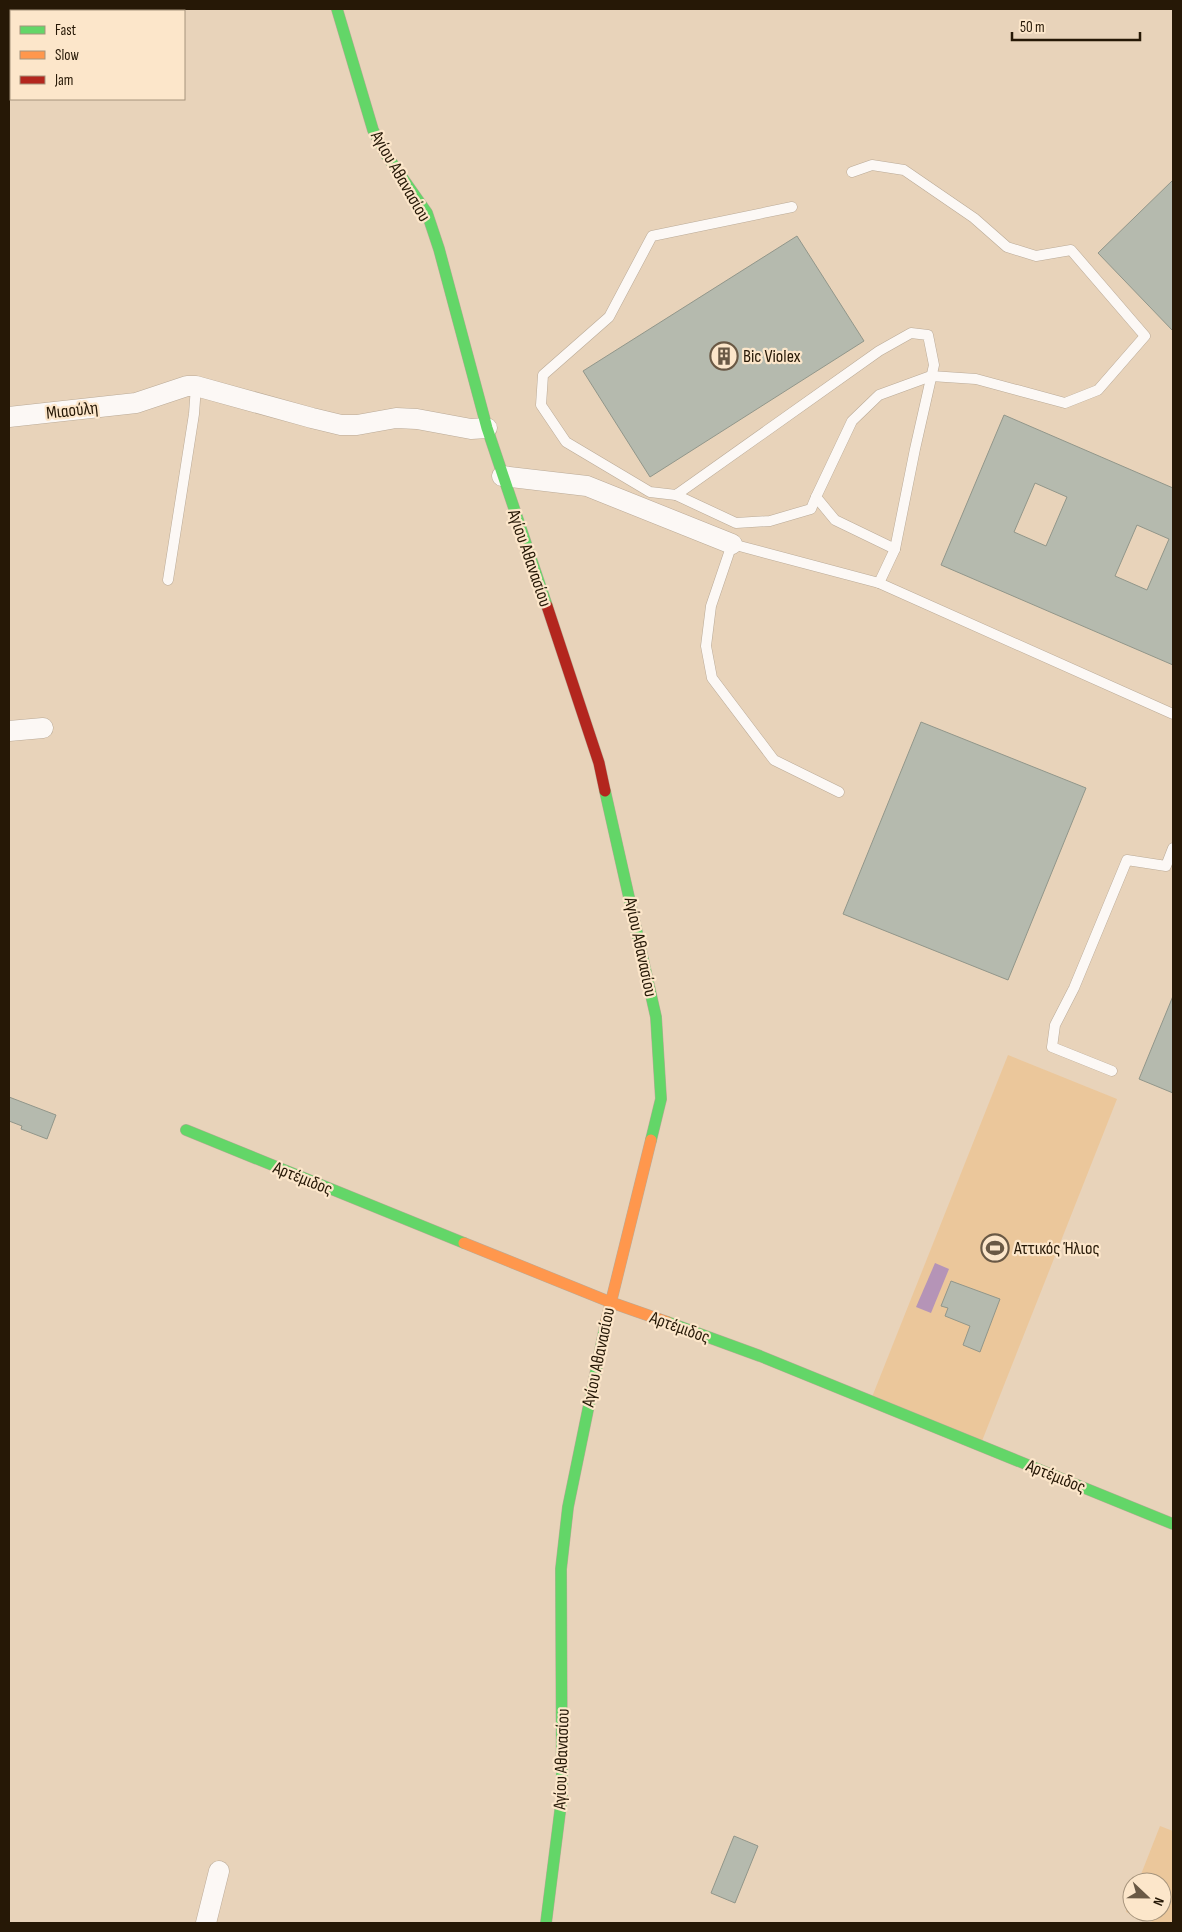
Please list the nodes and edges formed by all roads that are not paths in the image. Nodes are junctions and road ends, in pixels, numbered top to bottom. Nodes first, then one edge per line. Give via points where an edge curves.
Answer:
1 (337, 9) edge
2 (852, 172) dead end
3 (792, 207) dead end
4 (931, 376) junction
5 (196, 386) junction
6 (9, 417) edge
7 (487, 428) junction
8 (502, 476) junction
9 (676, 495) junction
10 (816, 496) junction
11 (732, 544) junction
12 (894, 549) junction
13 (168, 580) dead end
14 (879, 583) junction
15 (1173, 714) edge
16 (43, 728) dead end
17 (9, 730) edge
18 (839, 792) dead end
19 (1173, 848) edge
20 (1112, 1072) dead end
21 (186, 1130) dead end
22 (610, 1302) junction
23 (1173, 1524) edge
24 (219, 1870) dead end
25 (206, 1923) edge
26 (546, 1923) edge

1 - 7 street, Αγίου Αθανασίου via 373,130 427,214
2 - 4 lane via 872,165 904,170 974,218 1006,247 1036,256 1071,250 1145,336 1098,390 1065,403 976,379
3 - 9 lane via 652,236 609,317 543,375 541,405 566,442 650,492
4 - 9 lane via 934,365 928,335 911,333 879,351
4 - 10 lane via 879,395 852,422
4 - 12 lane
5 - 6 street, Μιαούλη via 136,403
5 - 7 street via 341,425 417,418 472,429
5 - 13 lane
7 - 8 street, Αγίου Αθανασίου
8 - 11 street via 587,486
8 - 22 street, Αγίου Αθανασίου via 600,763 656,1017 661,1099
9 - 10 lane via 736,523 770,521 811,509
10 - 12 lane via 835,520
11 - 14 lane
11 - 18 lane via 711,606 706,646 712,678 774,760
12 - 14 lane
14 - 15 lane
16 - 17 street
19 - 20 lane via 1166,866 1127,860 1074,988 1055,1025 1052,1047
21 - 22 street, Αρτέμιδος
22 - 23 street, Αρτέμιδος via 760,1356
22 - 26 street, Αγίου Αθανασίου via 568,1507 562,1560 562,1796
24 - 25 street

